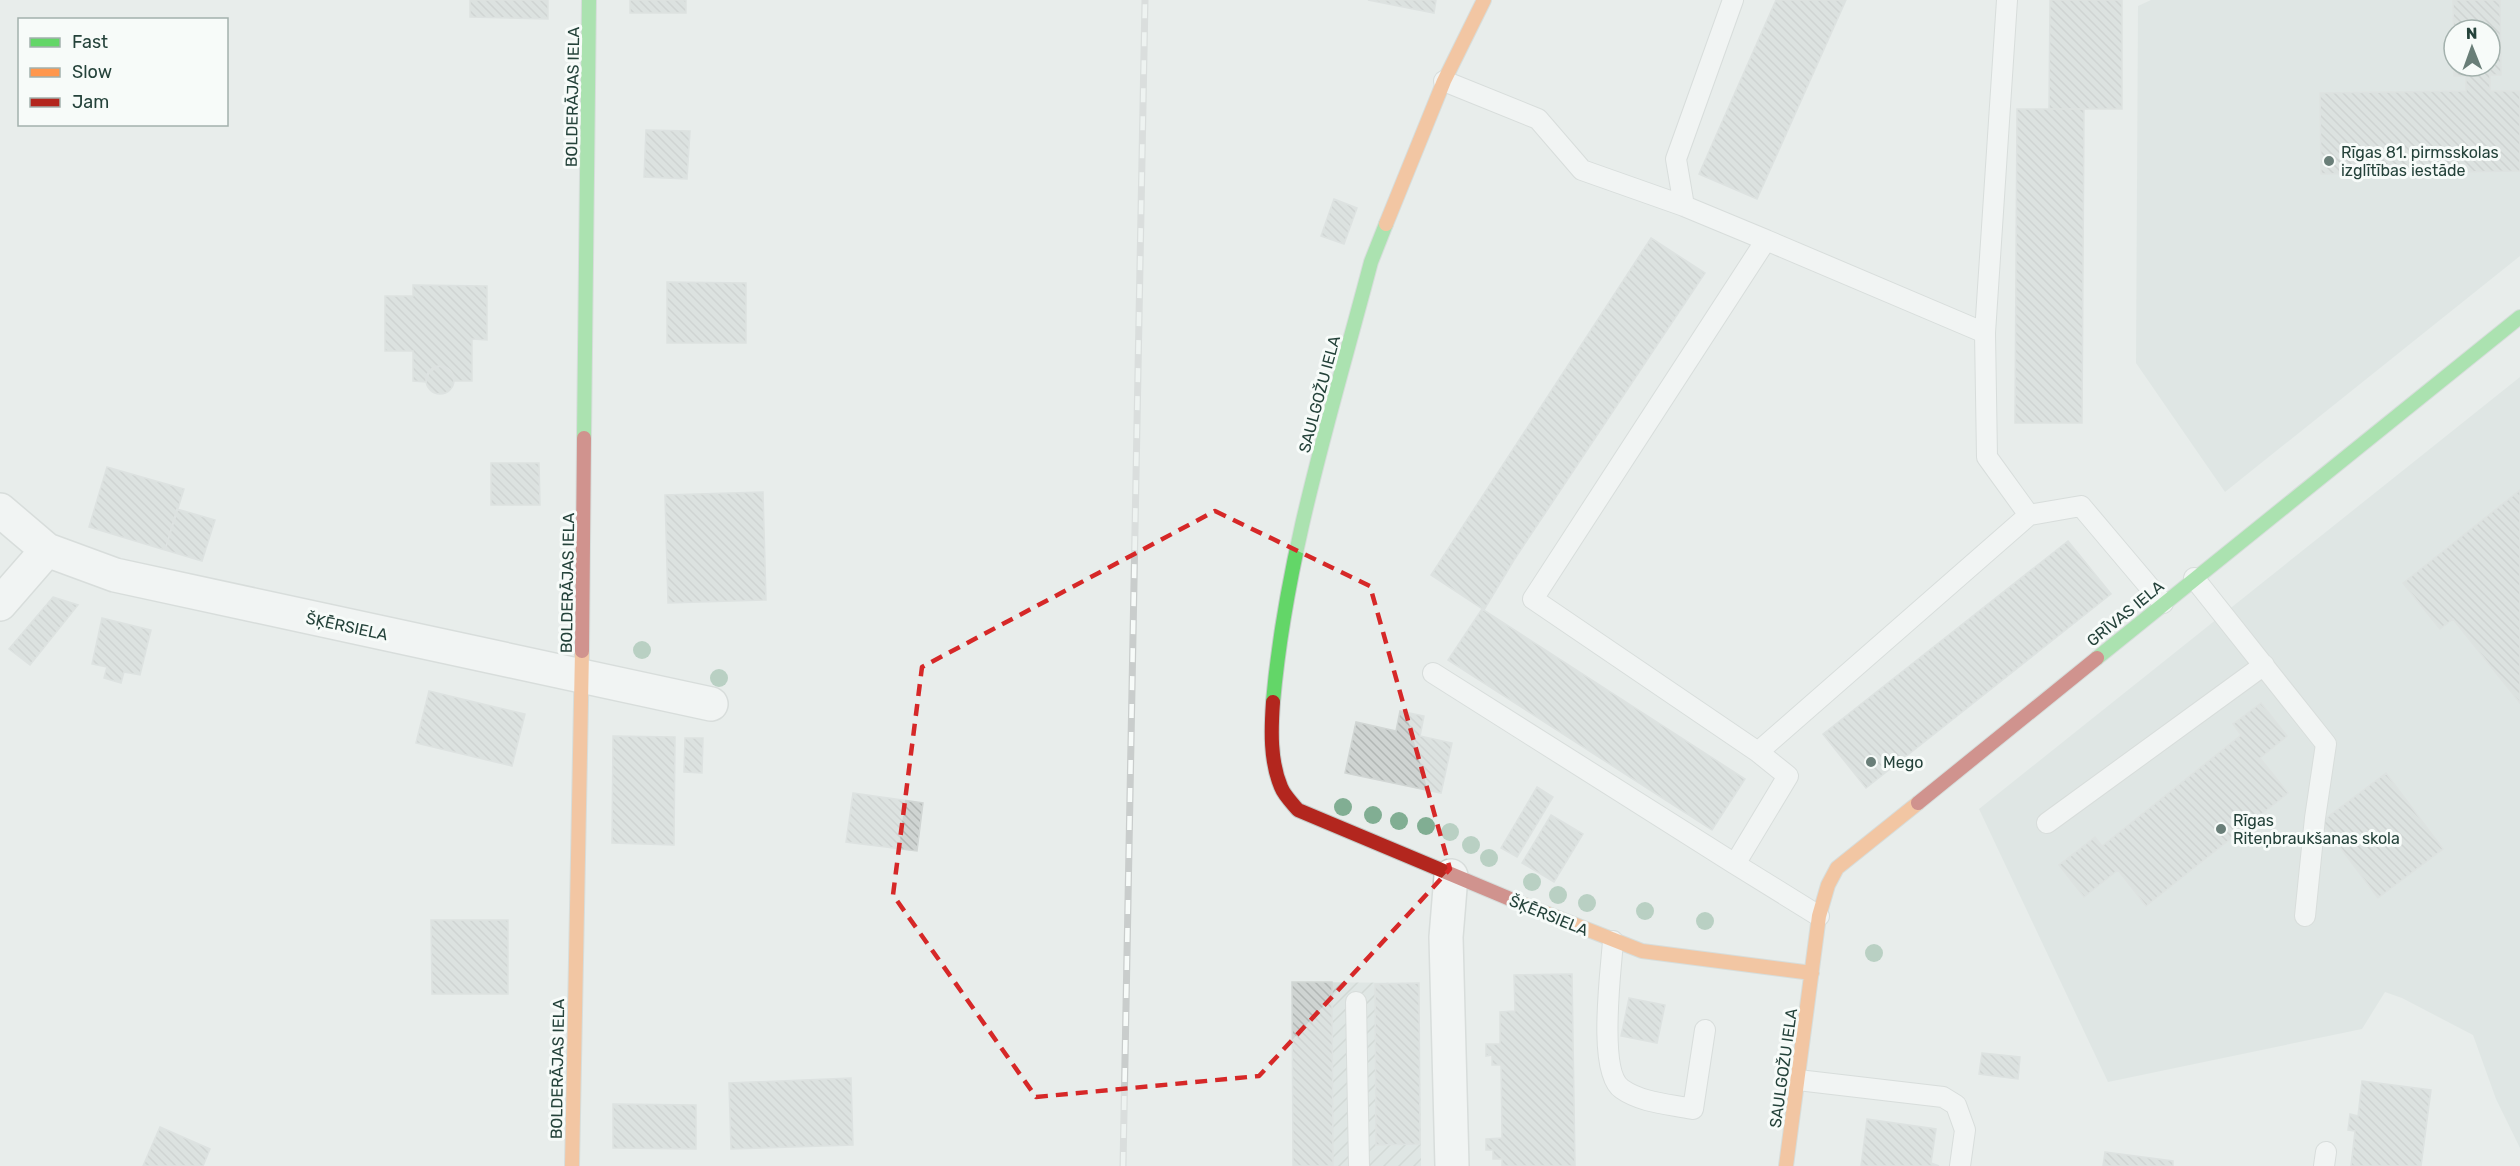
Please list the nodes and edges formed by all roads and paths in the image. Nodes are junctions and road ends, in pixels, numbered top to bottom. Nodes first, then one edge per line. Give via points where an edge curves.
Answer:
1 (589, 0) edge
2 (1484, 0) edge
3 (1733, 0) edge
4 (2007, 0) edge
5 (1444, 81) junction
6 (1684, 206) junction
7 (1766, 240) junction
8 (2520, 317) edge
9 (1985, 333) junction
10 (0, 510) edge
11 (2029, 515) junction
12 (47, 550) junction
13 (2194, 578) junction
14 (2163, 603) junction
15 (0, 604) edge
16 (2264, 665) junction
17 (1433, 673) dead end
18 (582, 676) junction
19 (711, 704) dead end
20 (1758, 752) junction
21 (1298, 810) joint
22 (2048, 823) dead end
23 (1735, 864) junction
24 (1451, 876) junction
25 (1820, 916) junction
26 (2305, 916) dead end
27 (1613, 941) junction
28 (1812, 973) junction
29 (1356, 1002) dead end
30 (1705, 1029) dead end
31 (1798, 1080) junction
32 (572, 1166) edge
33 (1359, 1166) edge
34 (1452, 1166) edge
35 (1786, 1166) edge
36 (1960, 1166) edge

1 - 18 street, BOLDERĀJAS IELA
2 - 5 street, SAULGOŽU IELA
3 - 6 lane via 1676,159
4 - 9 lane
5 - 6 lane via 1538,119 1582,170
5 - 21 street, SAULGOŽU IELA via 1371,262 1302,526 1278,648 1270,728 1281,789
6 - 7 lane
7 - 9 lane
7 - 20 lane via 1533,599
8 - 13 street, GRĪVAS IELA
9 - 11 lane via 1987,457
10 - 12 street, ŠĶĒRSIELA
11 - 14 lane via 2081,506
11 - 20 lane
12 - 15 street
12 - 18 street, ŠĶĒRSIELA via 115,575
13 - 14 street, GRĪVAS IELA
13 - 16 lane
14 - 25 street, GRĪVAS IELA via 1837,868
16 - 22 lane
16 - 26 lane via 2326,744
17 - 23 lane
18 - 19 street, ŠĶĒRSIELA
18 - 32 street, BOLDERĀJAS IELA
20 - 23 lane via 1788,776
21 - 24 street, ŠĶĒRSIELA
23 - 25 lane
24 - 27 street, ŠĶĒRSIELA
24 - 34 street via 1446,937
25 - 28 street, GRĪVAS IELA
27 - 28 street, ŠĶĒRSIELA via 1642,951
27 - 30 lane via 1607,1035 1609,1067 1620,1088 1644,1099 1693,1109
28 - 31 street, SAULGOŽU IELA
29 - 33 lane
31 - 35 street, SAULGOŽU IELA
31 - 36 lane via 1943,1097 1956,1105 1965,1130

